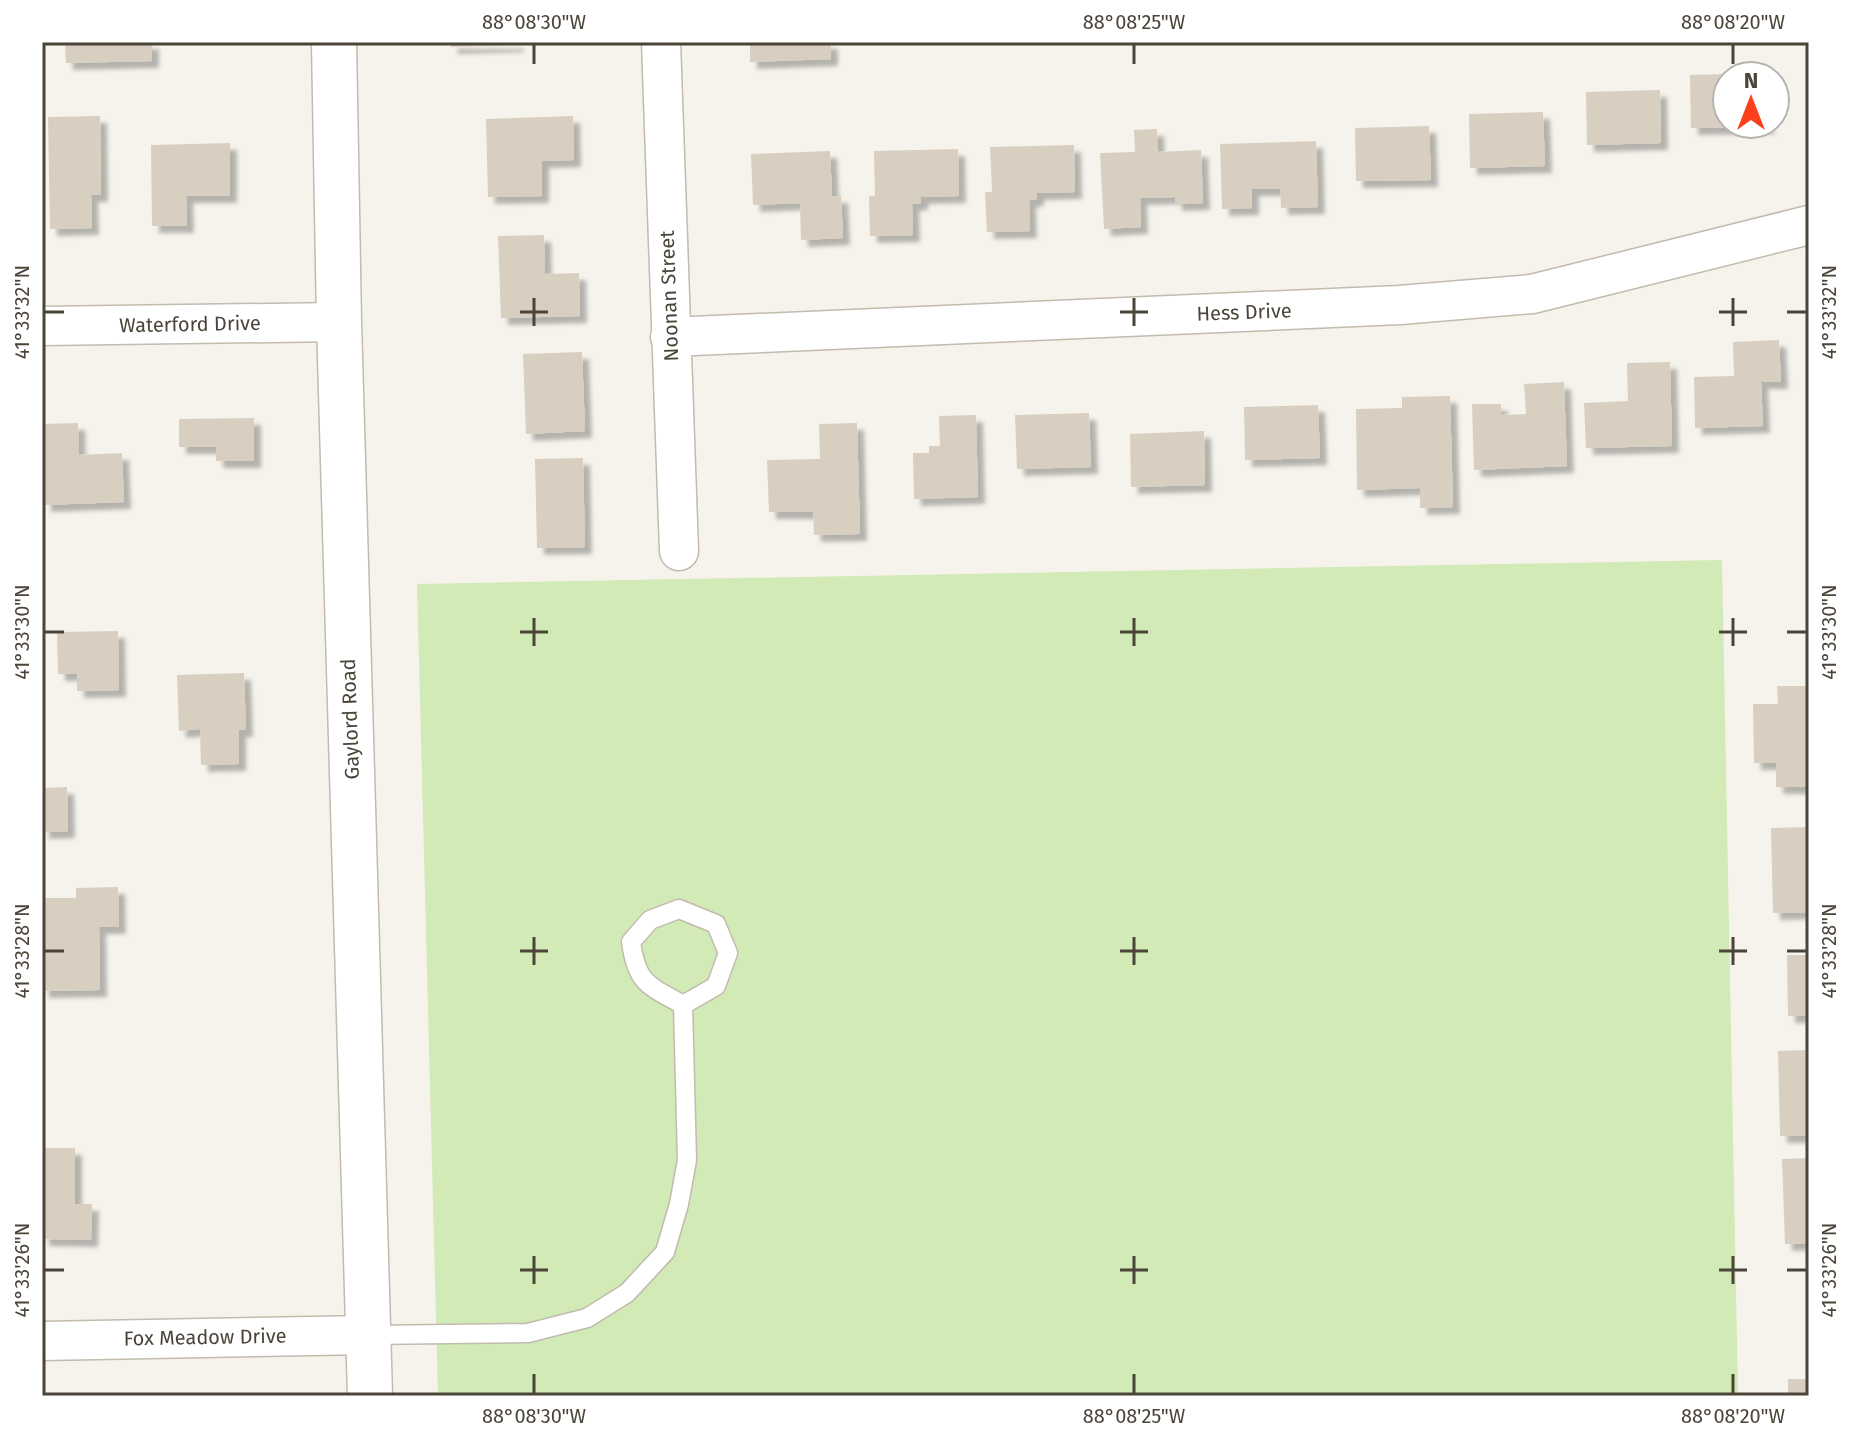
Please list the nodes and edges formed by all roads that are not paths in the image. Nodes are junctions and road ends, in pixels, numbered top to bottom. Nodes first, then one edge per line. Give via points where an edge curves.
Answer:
1 (334, 42) edge
2 (661, 42) edge
3 (1809, 225) edge
4 (339, 322) junction
5 (42, 326) edge
6 (670, 337) junction
7 (679, 551) dead end
8 (683, 1005) junction
9 (368, 1335) junction
10 (42, 1341) edge
11 (370, 1396) edge

1 - 4 street, Gaylord Road
2 - 6 street, Noonan Street
3 - 6 street, Hess Drive via 1532,294 1400,305
4 - 5 street, Waterford Drive
4 - 9 street, Gaylord Road
6 - 7 street, Noonan Street
8 - 8 lane via 716,986 728,953 716,924 679,909 650,920 631,942 635,968 650,986
8 - 9 lane via 687,1160 679,1204 665,1252 627,1293 587,1318 528,1333
9 - 10 street, Fox Meadow Drive
9 - 11 street, Gaylord Road

